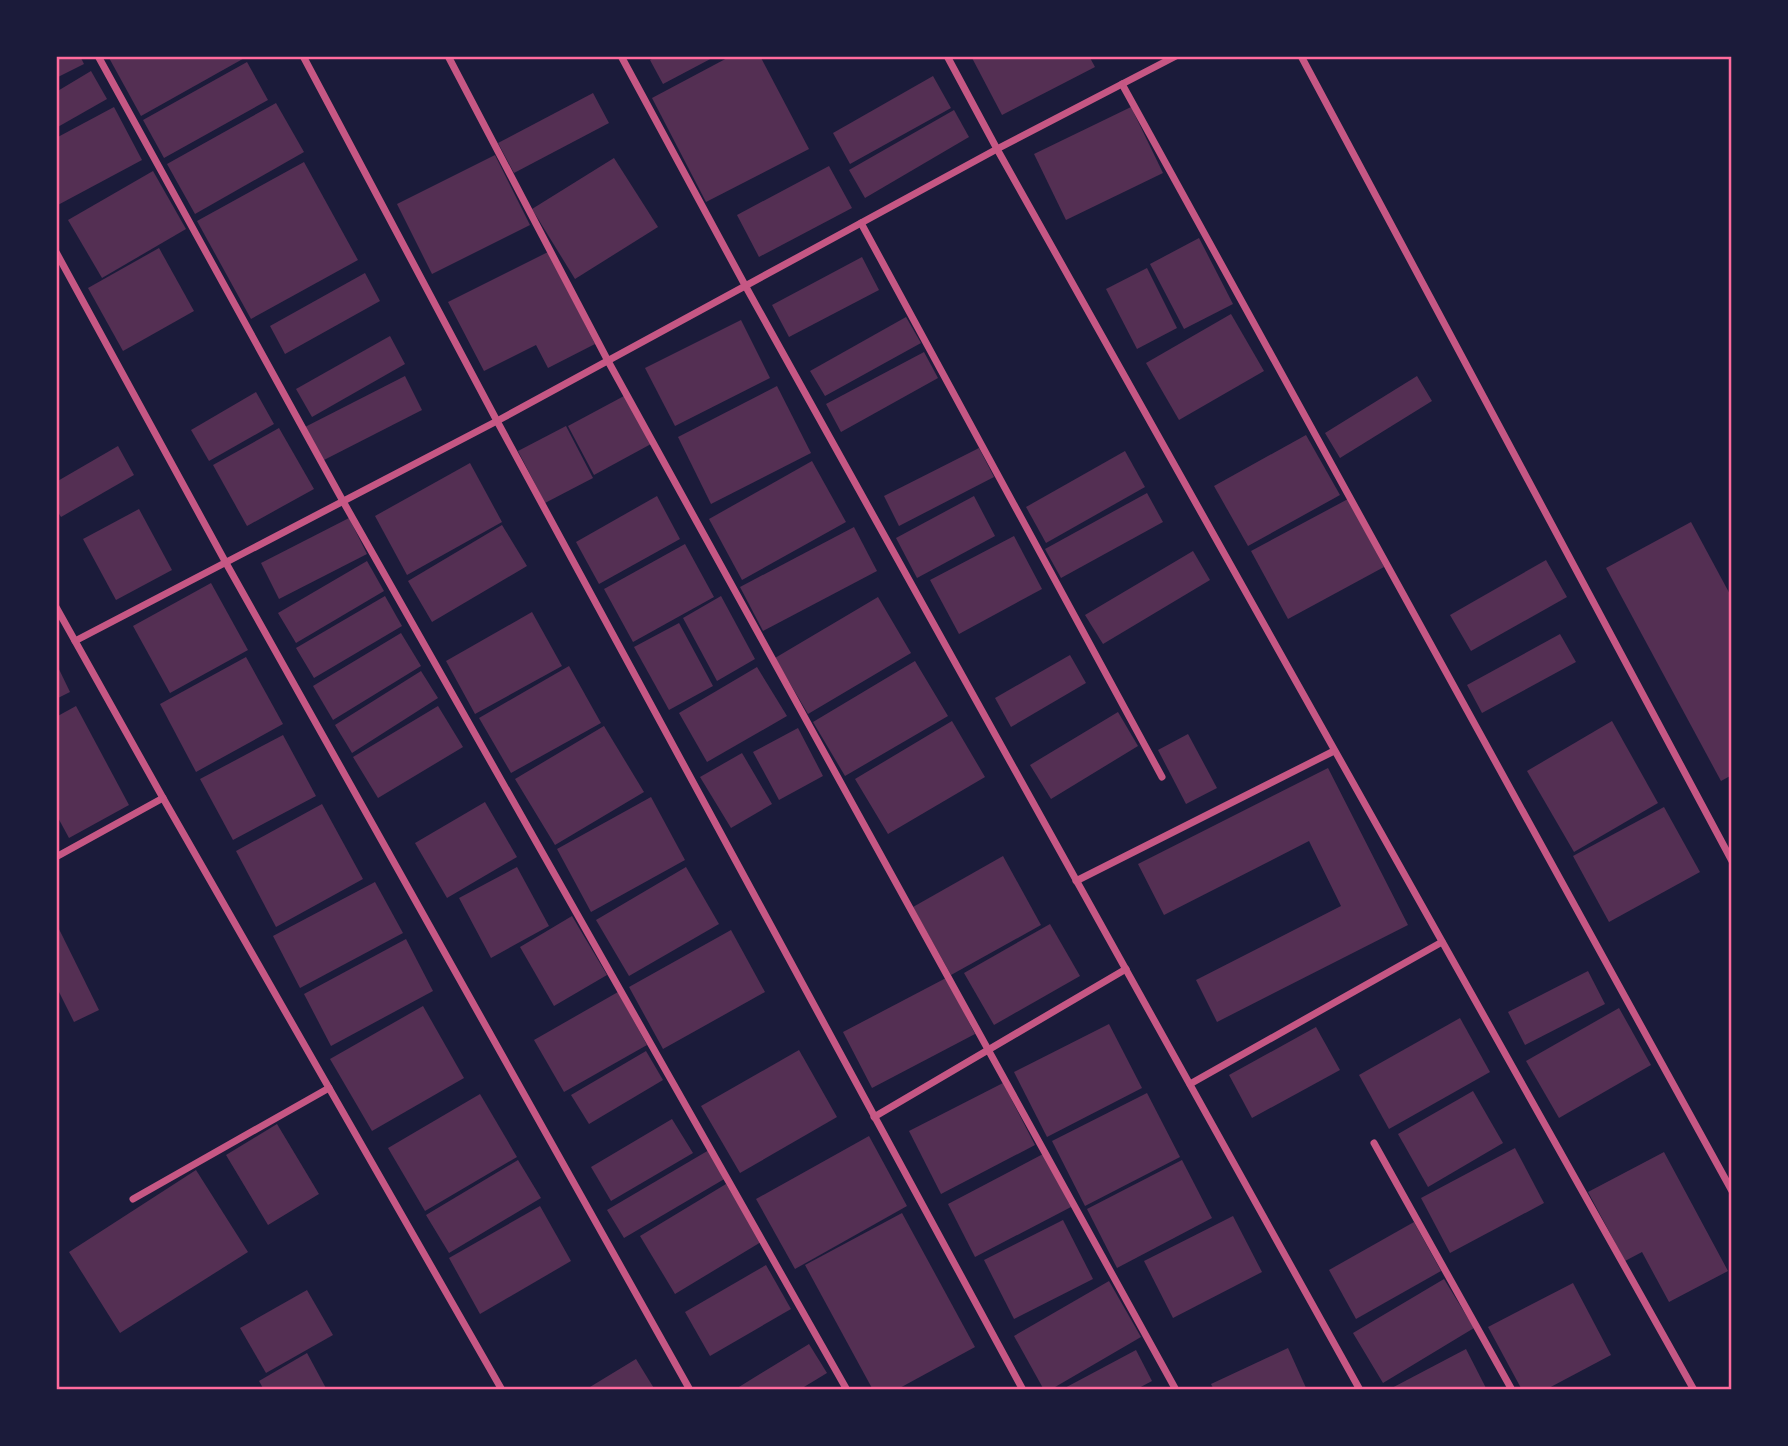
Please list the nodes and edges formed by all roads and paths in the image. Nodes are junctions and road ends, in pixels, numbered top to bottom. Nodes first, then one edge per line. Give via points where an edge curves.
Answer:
1 (99, 56) edge
2 (303, 56) edge
3 (448, 56) edge
4 (621, 56) edge
5 (947, 56) edge
6 (1176, 56) edge
7 (1301, 56) edge
8 (1122, 84) junction
9 (996, 149) junction
10 (861, 223) junction
11 (56, 251) edge
12 (746, 287) junction
13 (608, 361) junction
14 (497, 421) junction
15 (344, 503) junction
16 (226, 563) junction
17 (56, 607) edge
18 (75, 641) junction
19 (1334, 751) junction
20 (1162, 777) dead end
21 (163, 799) junction
22 (56, 857) edge
23 (1732, 861) edge
24 (1076, 881) junction
25 (1442, 942) junction
26 (1126, 968) junction
27 (989, 1049) junction
28 (1190, 1084) junction
29 (329, 1088) junction
30 (874, 1117) junction
31 (1374, 1143) dead end
32 (1732, 1191) edge
33 (132, 1199) dead end
34 (502, 1390) edge
35 (690, 1390) edge
36 (847, 1390) edge
37 (1023, 1390) edge
38 (1176, 1390) edge
39 (1360, 1390) edge
40 (1512, 1390) edge
41 (1694, 1390) edge

1 - 15 street
2 - 14 street
3 - 13 street
4 - 12 street
5 - 9 street
6 - 8 street
7 - 23 street
8 - 9 street
8 - 32 street
9 - 10 street
9 - 19 street
10 - 12 street
10 - 20 street
11 - 16 street
12 - 13 street
12 - 24 street
13 - 14 street
13 - 27 street
14 - 15 street
14 - 30 street
15 - 16 street
15 - 36 street
16 - 18 street
16 - 35 street
17 - 18 street
18 - 21 street
19 - 24 street
19 - 25 street
21 - 22 street
21 - 29 street
24 - 26 street
25 - 28 street
25 - 41 street
26 - 27 street
26 - 28 street
27 - 30 street
27 - 38 street
28 - 39 street
29 - 33 street
29 - 34 street
30 - 37 street
31 - 40 street

